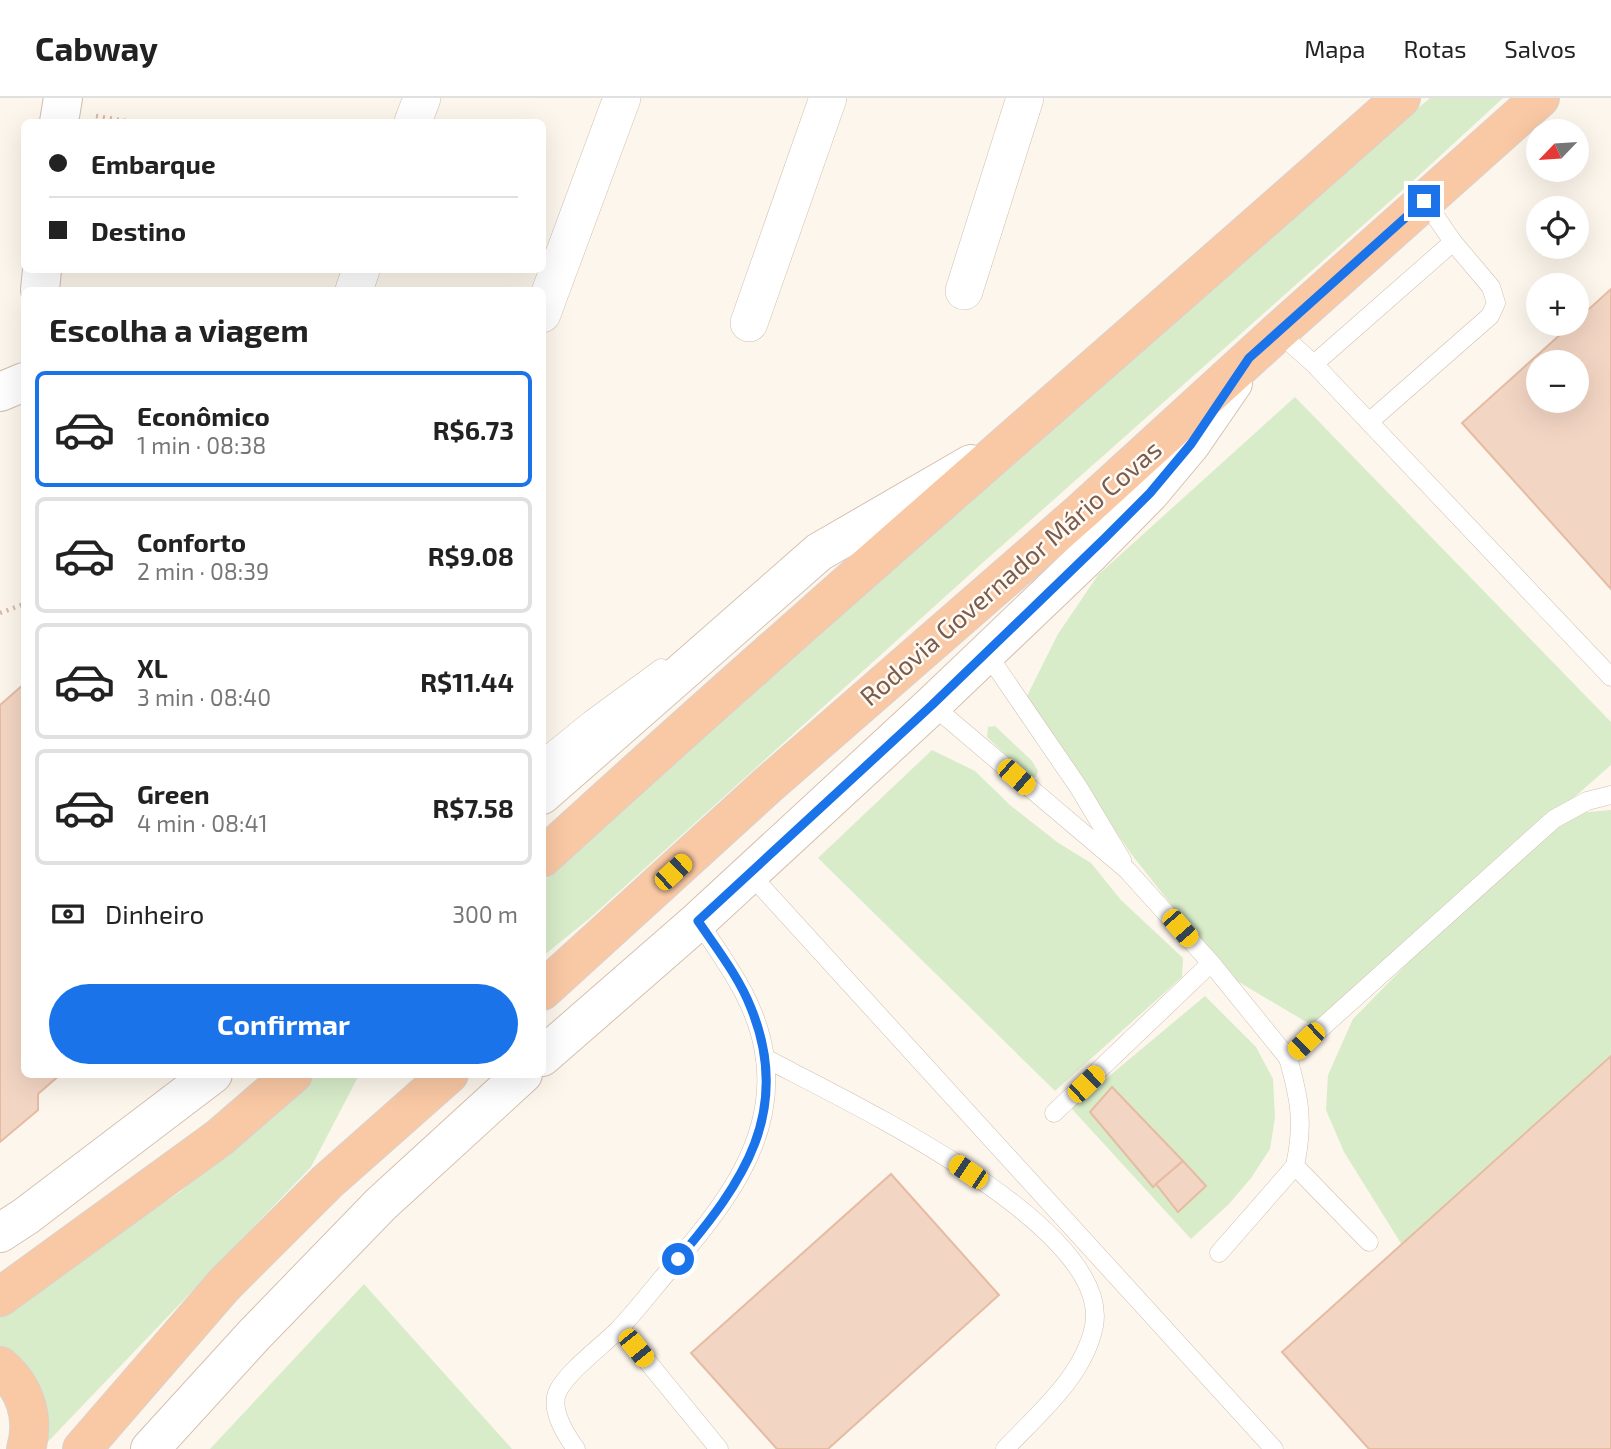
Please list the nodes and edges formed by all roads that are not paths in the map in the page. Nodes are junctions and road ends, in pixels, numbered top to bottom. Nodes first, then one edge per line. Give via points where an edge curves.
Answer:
1 (63, 98) edge
2 (422, 98) edge
3 (622, 98) edge
4 (828, 98) edge
5 (1025, 98) edge
6 (1401, 98) edge
7 (1540, 98) edge
8 (60, 119) edge
9 (414, 119) edge
10 (1424, 201) junction
11 (1453, 242) junction
12 (964, 291) dead end
13 (546, 303) edge
14 (749, 323) dead end
15 (1278, 332) junction
16 (1249, 358) junction
17 (1314, 364) junction
18 (21, 383) edge
19 (0, 392) edge
20 (1369, 422) junction
21 (1016, 438) junction
22 (819, 552) junction
23 (986, 652) junction
24 (1611, 677) edge
25 (932, 705) junction
26 (546, 756) edge
27 (546, 791) edge
28 (1611, 795) edge
29 (546, 854) edge
30 (1127, 870) junction
31 (750, 874) junction
32 (698, 921) junction
33 (1211, 963) junction
34 (546, 987) edge
35 (546, 1054) edge
36 (765, 1058) junction
37 (1288, 1058) junction
38 (208, 1078) edge
39 (288, 1078) edge
40 (444, 1078) edge
41 (519, 1078) edge
42 (1054, 1113) dead end
43 (1294, 1167) junction
44 (0, 1233) edge
45 (1369, 1242) dead end
46 (1219, 1254) dead end
47 (0, 1297) edge
48 (620, 1328) junction
49 (0, 1366) edge
50 (26, 1449) edge
51 (82, 1449) edge
52 (150, 1449) edge
53 (576, 1449) edge
54 (719, 1449) edge
55 (1005, 1449) edge
56 (1274, 1449) edge

1 - 8 main road
2 - 9 street
3 - 13 street
4 - 14 street
5 - 12 street
6 - 21 highway
7 - 10 highway, Rodovia Governador Mário Covas
10 - 11 lane
10 - 15 highway, Rodovia Governador Mário Covas
11 - 17 lane
11 - 20 lane via 1491,287 1496,303 1490,317
15 - 16 highway, Rodovia Governador Mário Covas
15 - 17 lane
16 - 23 main road via 1191,444 1150,493
16 - 34 highway, Rodovia Governador Mário Covas
17 - 20 lane
18 - 19 main road
20 - 24 lane
21 - 22 main road
21 - 29 highway
22 - 26 lane
22 - 27 main road
23 - 25 main road
23 - 30 lane via 1079,788
25 - 30 lane
25 - 31 main road
28 - 37 lane via 1587,801 1554,819
30 - 33 lane
31 - 32 main road
31 - 56 lane
32 - 35 main road
32 - 36 lane via 751,1006
33 - 37 lane
33 - 42 lane
36 - 48 lane via 762,1125 735,1185
36 - 55 lane via 958,1164 1055,1239 1083,1276 1093,1296 1094,1325 1076,1372
37 - 43 lane via 1299,1098 1301,1138
38 - 44 main road
39 - 47 highway via 219,1138
40 - 51 highway via 327,1182 224,1285
41 - 52 main road via 381,1204
43 - 45 lane
43 - 46 lane
48 - 53 lane via 557,1392 556,1409
48 - 54 lane
49 - 50 highway via 26,1402 30,1437

